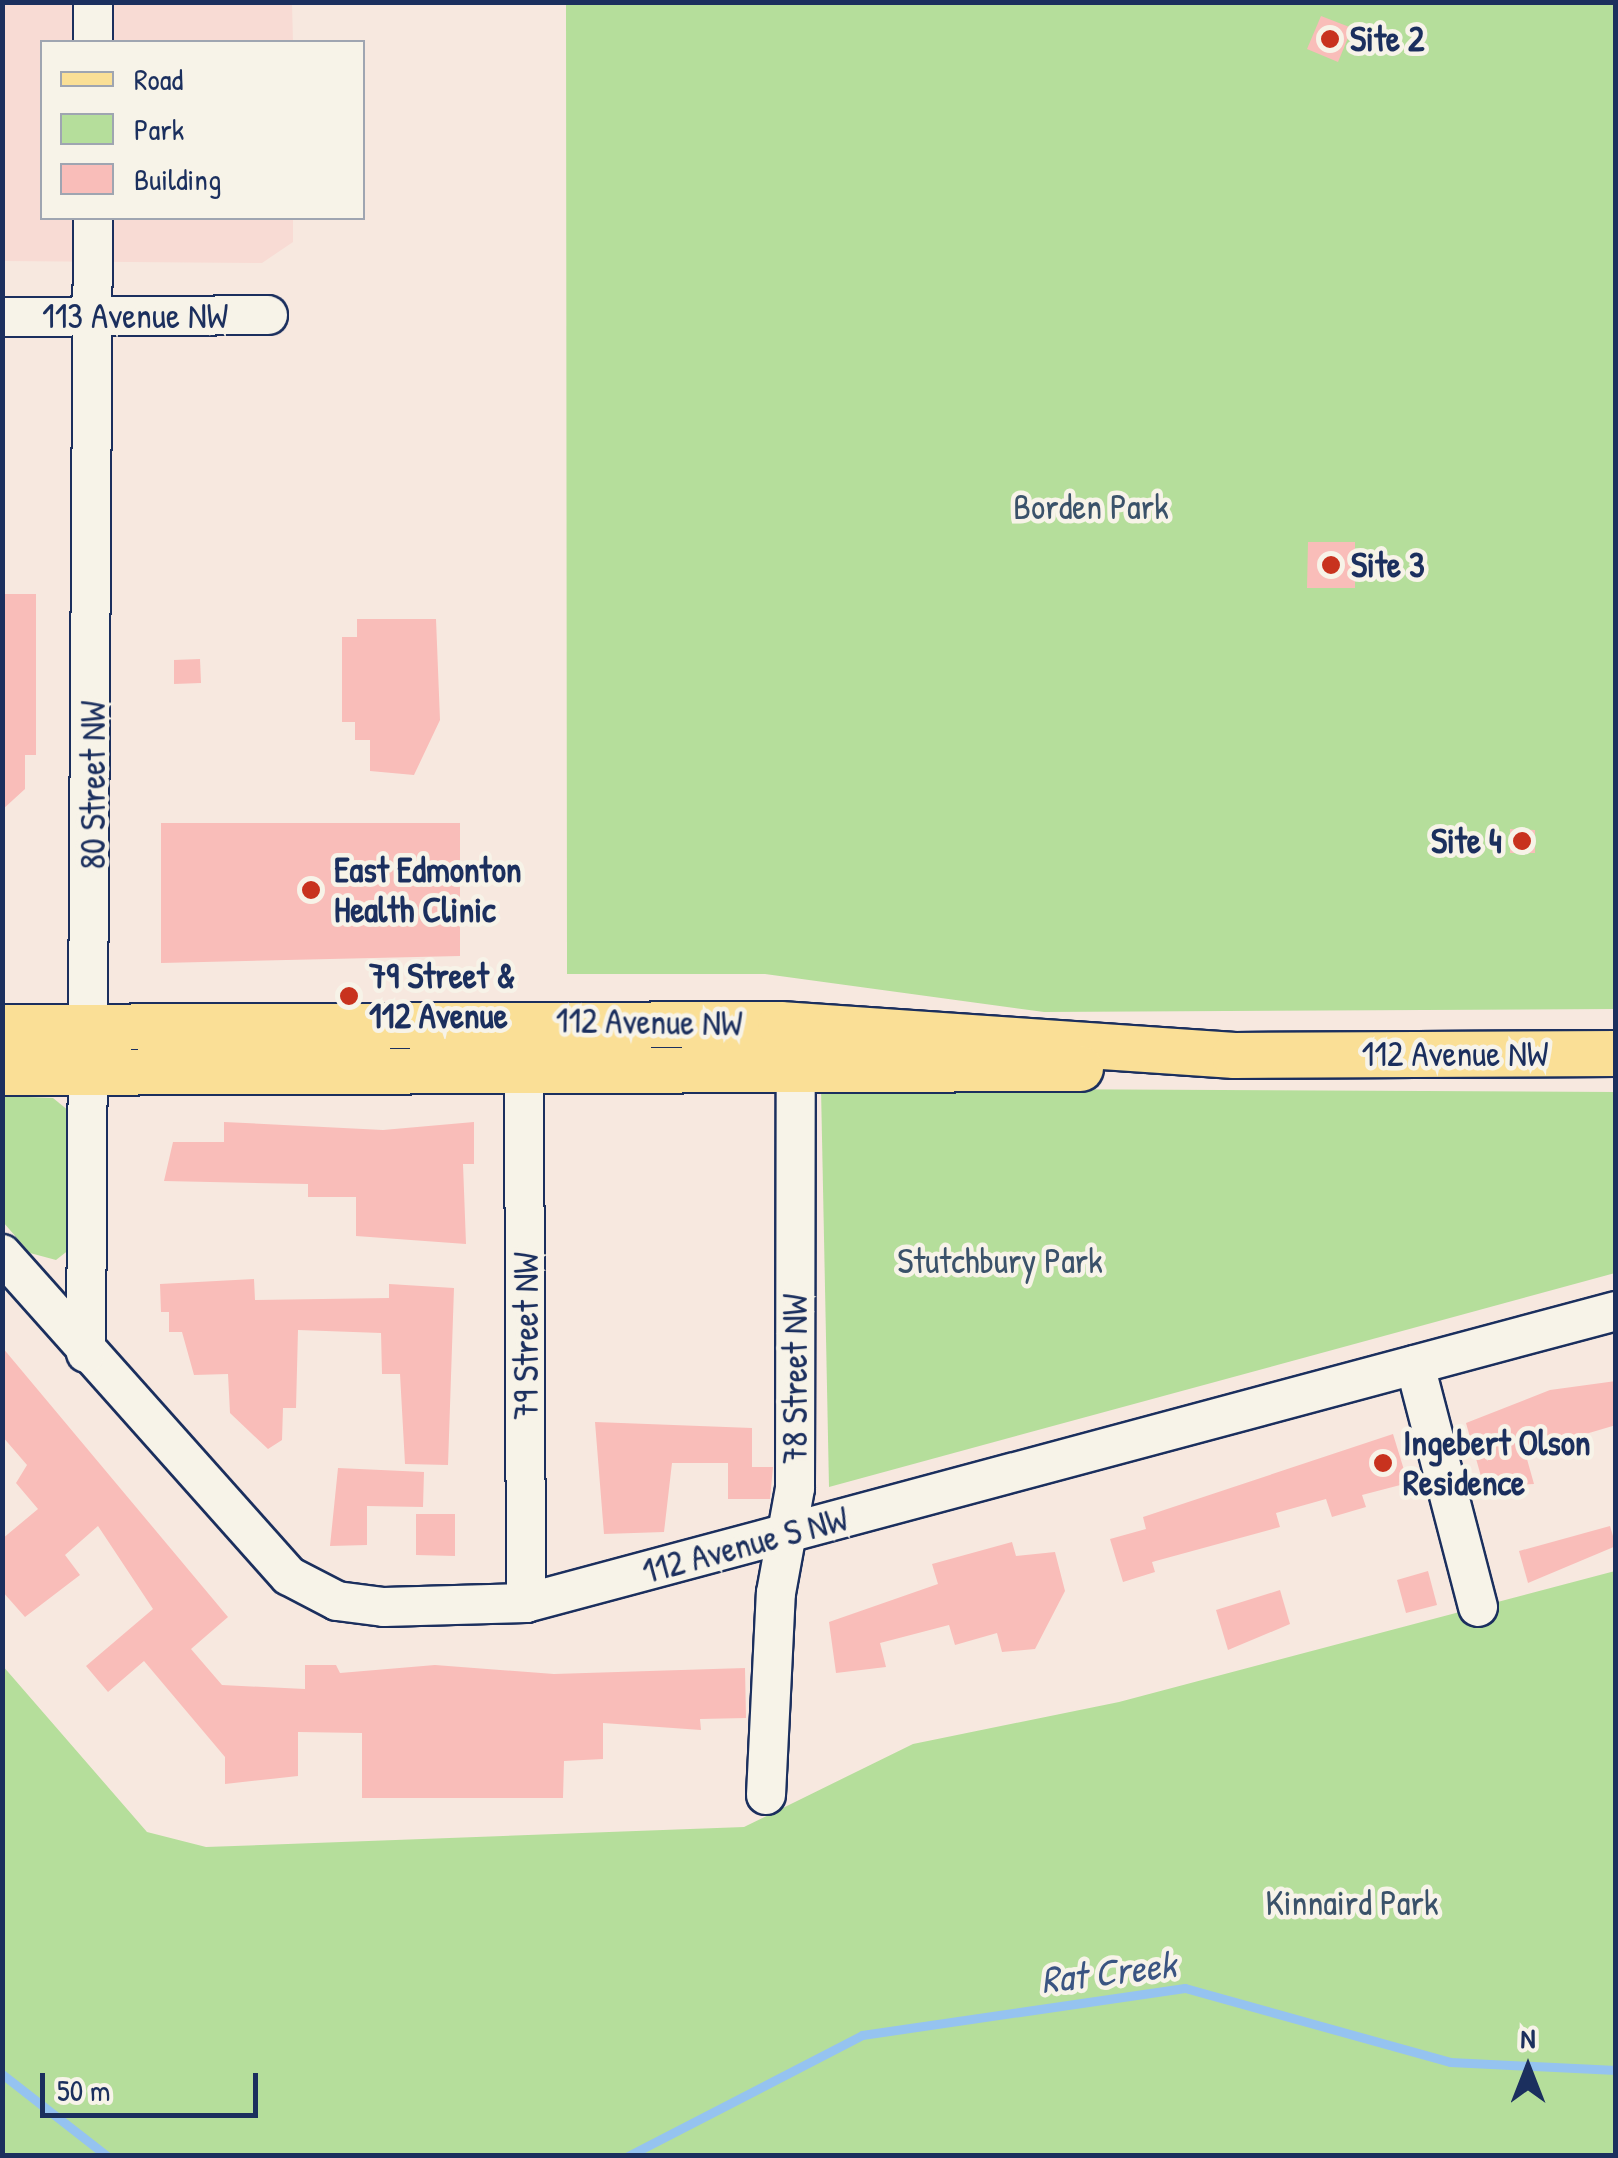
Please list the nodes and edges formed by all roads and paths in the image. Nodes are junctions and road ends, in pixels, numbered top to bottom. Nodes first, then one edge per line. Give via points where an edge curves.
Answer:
1 (94, 2) edge
2 (94, 40) edge
3 (93, 220) edge
4 (268, 315) dead end
5 (2, 317) edge
6 (93, 317) junction
7 (780, 1024) junction
8 (2, 1027) edge
9 (92, 1027) junction
10 (1616, 1053) edge
11 (1234, 1055) junction
12 (524, 1068) junction
13 (2, 1072) edge
14 (92, 1072) junction
15 (796, 1072) junction
16 (2, 1254) edge
17 (1616, 1311) edge
18 (86, 1353) junction
19 (1415, 1365) junction
20 (785, 1534) junction
21 (526, 1603) junction
22 (1478, 1608) dead end
23 (766, 1795) dead end

1 - 2 street
3 - 6 street, 80 Street NW
4 - 6 street, 113 Avenue NW
5 - 6 street, 113 Avenue NW
6 - 9 street, 80 Street NW
7 - 9 main road, 112 Avenue NW
7 - 11 main road, 112 Avenue NW
7 - 15 street, 78 Street NW
8 - 9 main road, 112 Avenue NW
9 - 14 street, 80 Street NW
10 - 11 main road, 112 Avenue NW
11 - 15 main road, 112 Avenue NW via 973,1072
12 - 14 main road, 112 Avenue NW
12 - 15 main road, 112 Avenue NW
12 - 21 street, 79 Street NW
13 - 14 main road, 112 Avenue NW
14 - 18 street, 80 Street NW
15 - 20 street, 78 Street NW via 795,1488
16 - 18 street, 112 Avenue S NW
17 - 19 street, 112 Avenue S NW
18 - 21 street, 112 Avenue S NW via 304,1586 360,1606
19 - 20 street, 112 Avenue S NW
19 - 22 street
20 - 21 street, 112 Avenue S NW
20 - 23 street, 78 Street NW

